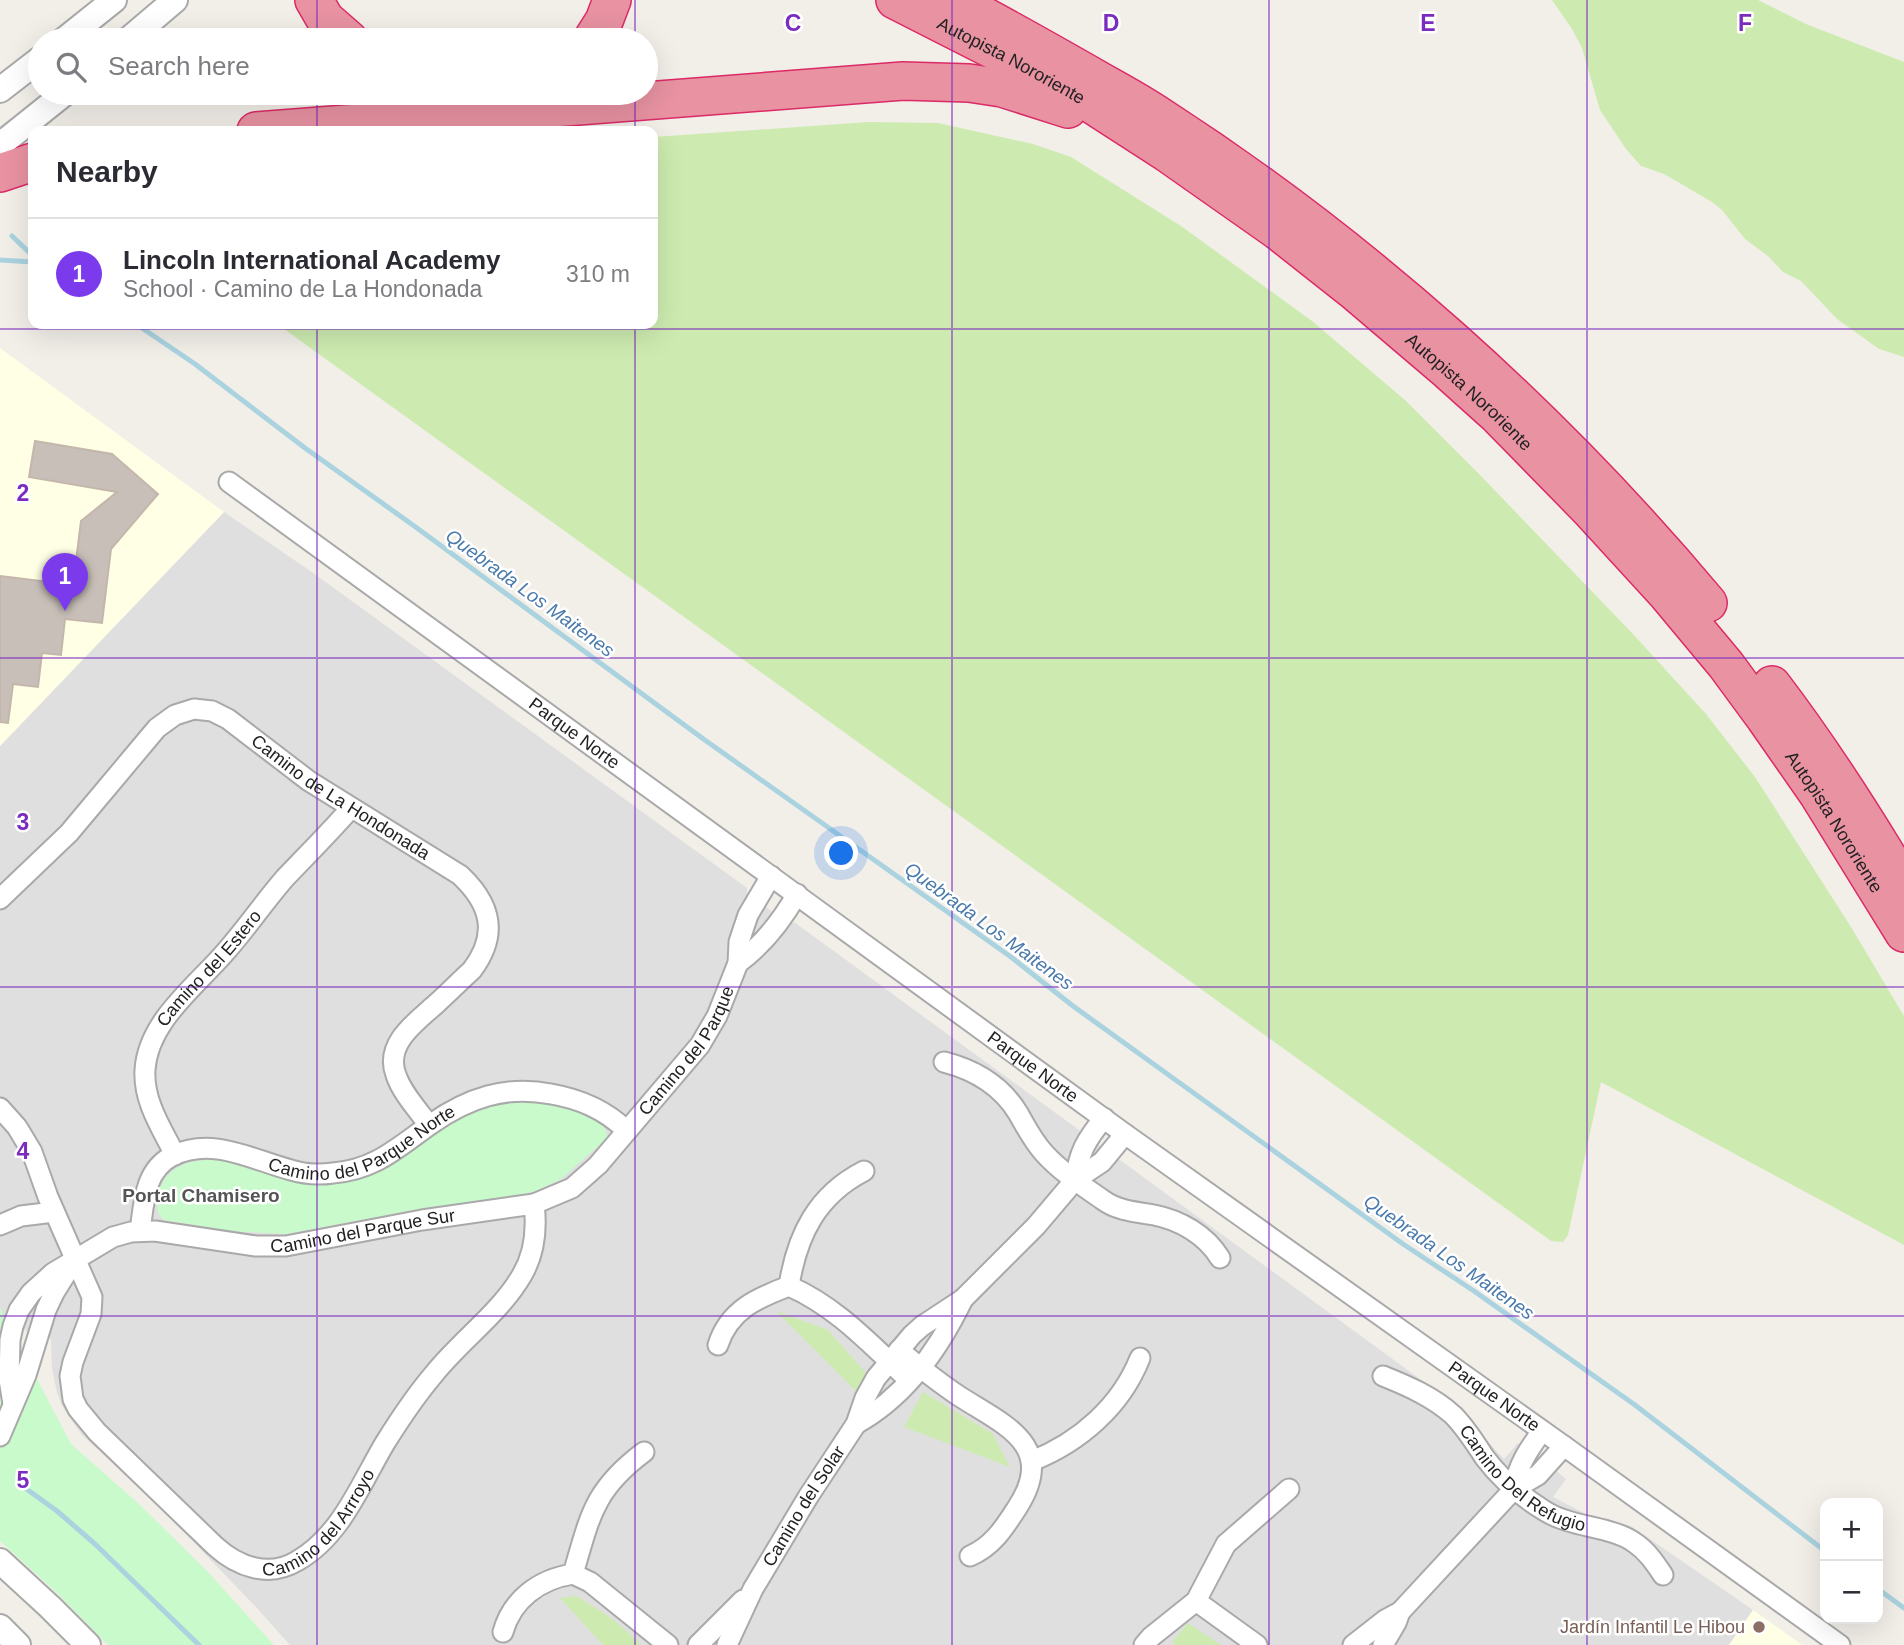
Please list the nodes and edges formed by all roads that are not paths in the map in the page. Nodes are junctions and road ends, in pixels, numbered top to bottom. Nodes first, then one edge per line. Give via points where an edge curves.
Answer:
1 (114, 0) edge
2 (175, 0) edge
3 (314, 0) edge
4 (612, 0) edge
5 (895, 0) edge
6 (954, 0) edge
7 (1009, 0) edge
8 (79, 28) edge
9 (142, 28) edge
10 (334, 28) edge
11 (599, 28) edge
12 (28, 68) edge
13 (0, 90) edge
14 (658, 99) edge
15 (50, 105) edge
16 (581, 105) edge
17 (1161, 116) junction
18 (318, 126) edge
19 (0, 145) edge
20 (1167, 153) junction
21 (28, 164) edge
22 (0, 173) edge
23 (229, 482) dead end
24 (351, 808) junction
25 (771, 876) junction
26 (1904, 884) edge
27 (797, 894) junction
28 (0, 898) edge
29 (1904, 933) edge
30 (737, 963) junction
31 (944, 1062) dead end
32 (0, 1108) edge
33 (1104, 1118) junction
34 (429, 1125) junction
35 (626, 1130) junction
36 (1125, 1134) junction
37 (175, 1155) junction
38 (864, 1171) dead end
39 (1075, 1180) junction
40 (534, 1204) junction
41 (54, 1212) junction
42 (0, 1225) edge
43 (140, 1231) junction
44 (1220, 1258) dead end
45 (75, 1259) junction
46 (789, 1286) junction
47 (962, 1299) junction
48 (718, 1345) dead end
49 (894, 1356) junction
50 (1139, 1358) dead end
51 (915, 1374) junction
52 (1383, 1376) dead end
53 (13, 1404) junction
54 (856, 1424) junction
55 (1542, 1431) junction
56 (0, 1436) edge
57 (1564, 1446) junction
58 (644, 1452) dead end
59 (1032, 1461) junction
60 (1289, 1489) dead end
61 (1514, 1489) junction
62 (970, 1556) dead end
63 (0, 1561) edge
64 (573, 1574) junction
65 (1663, 1575) dead end
66 (753, 1589) junction
67 (1196, 1601) junction
68 (1401, 1612) junction
69 (0, 1627) edge
70 (503, 1632) dead end
71 (18, 1645) edge
72 (88, 1645) edge
73 (668, 1645) edge
74 (698, 1645) edge
75 (727, 1645) edge
76 (1144, 1645) edge
77 (1257, 1645) edge
78 (1353, 1645) edge
79 (1383, 1645) edge
80 (1840, 1645) edge

1 - 8 street
2 - 9 street
3 - 10 highway
4 - 11 highway
5 - 20 highway, Autopista Nororiente via 1017,62
6 - 17 highway, Autopista Nororiente
7 - 17 highway
12 - 13 street
14 - 20 highway via 868,82 969,83 1002,88 1080,113
15 - 19 street
16 - 18 highway
17 - 26 highway, Autopista Nororiente via 1279,199 1399,293 1493,377 1612,495 1730,630 1786,704
20 - 29 highway, Autopista Nororiente via 1278,231 1381,313 1497,415 1589,509 1742,686 1818,794
21 - 22 highway
23 - 25 street, Parque Norte
24 - 28 street, Camino de La Hondonada via 228,719 194,709 157,728 69,833
24 - 34 street, Camino de La Hondonada via 460,875 478,894 487,915 487,939 480,960 414,1024 394,1054 394,1073
24 - 37 street, Camino del Estero via 177,1004 157,1033 146,1058 146,1092
25 - 27 street, Parque Norte
25 - 30 street, Camino del Parque via 743,926
27 - 30 street, Camino del Parque via 767,937
27 - 33 street, Parque Norte
30 - 35 street, Camino del Parque via 699,1045
31 - 39 street via 974,1072 998,1088 1044,1153
32 - 41 street, Camino del Arrroyo via 26,1141
33 - 36 street, Parque Norte
33 - 39 street, Camino del Solar via 1082,1147
34 - 35 street, Camino del Parque Norte via 480,1097 526,1090 589,1104
34 - 37 street, Camino del Parque Norte via 387,1157 336,1173 294,1171 230,1150
35 - 40 street, Camino del Parque Sur via 581,1181
36 - 39 street, Camino del Solar via 1102,1162
36 - 55 street, Parque Norte
37 - 43 street via 151,1177
38 - 46 street via 834,1191 816,1212 799,1246
39 - 44 street via 1112,1206 1189,1228
39 - 47 street, Camino del Solar
40 - 43 street, Camino del Parque Sur via 286,1246
40 - 45 street, Camino del Arrroyo via 532,1252 518,1282 417,1395 339,1522 309,1553 274,1569 252,1568 223,1553 78,1409 70,1376 92,1305
41 - 42 street via 29,1214
41 - 45 street, Camino del Arrroyo
43 - 45 street, Camino del Parque Sur via 104,1240
45 - 53 street via 46,1310
45 - 53 street via 41,1282 15,1318 9,1367
46 - 48 street via 741,1309 724,1329
46 - 49 street via 841,1316
47 - 49 street, Camino del Solar via 922,1326
47 - 51 street, Camino del Solar via 943,1337
49 - 51 street
49 - 54 street, Camino del Solar via 869,1389
50 - 59 street via 1128,1382 1096,1422 1063,1447
51 - 54 street, Camino del Solar via 887,1403
51 - 59 street via 1000,1420 1020,1439
52 - 61 street, Camino Del Refugio via 1430,1398 1452,1415
53 - 56 street
54 - 66 street, Camino del Solar
55 - 57 street, Parque Norte
55 - 61 street, Camino Del Refugio via 1518,1470
57 - 61 street, Camino Del Refugio via 1545,1469
57 - 80 street, Parque Norte
58 - 64 street via 620,1472 598,1501
59 - 62 street via 1026,1495 1002,1531 986,1548
60 - 67 street via 1226,1544
61 - 65 street, Camino Del Refugio via 1547,1513 1626,1537 1643,1549
61 - 68 street, Camino Del Refugio
63 - 72 street
64 - 70 street via 552,1578 522,1598
64 - 73 street via 590,1582
66 - 74 street, Camino del Solar
66 - 75 street, Camino del Solar
67 - 76 street
67 - 77 street
68 - 78 street, Camino Del Refugio
68 - 79 street, Camino Del Refugio
69 - 71 street

